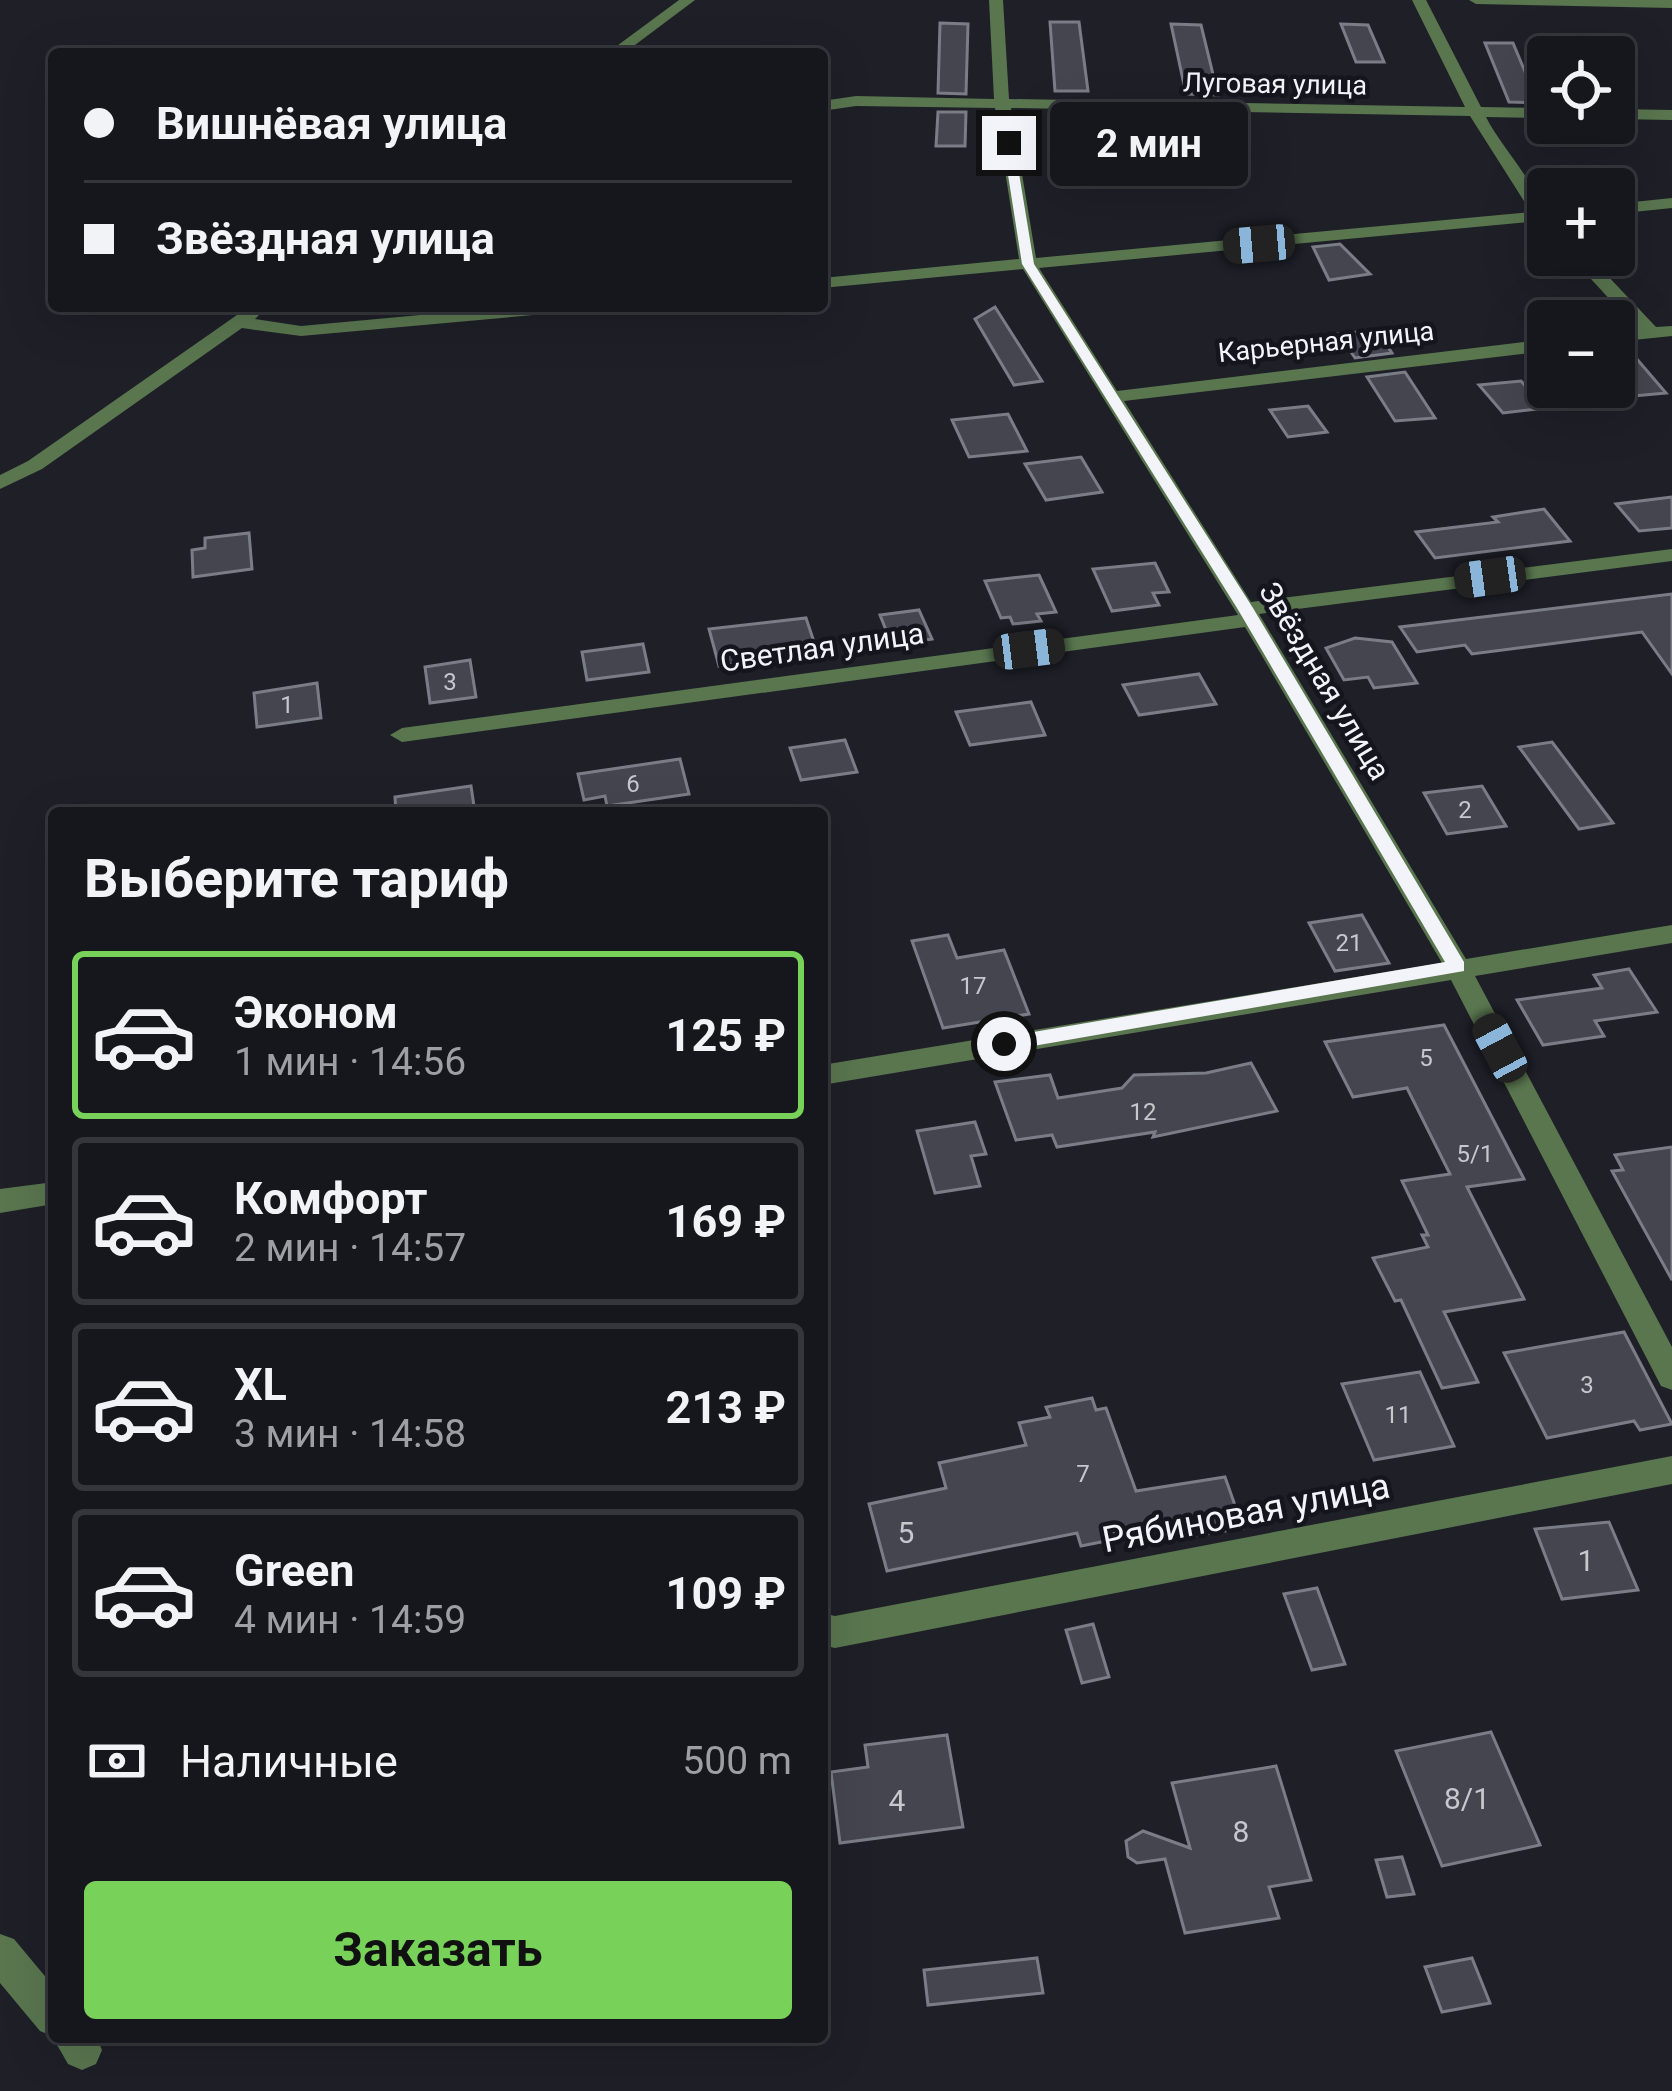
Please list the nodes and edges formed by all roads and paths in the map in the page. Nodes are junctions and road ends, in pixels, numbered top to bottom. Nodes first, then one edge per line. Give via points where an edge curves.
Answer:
1 (688, 0) edge
2 (996, 0) edge
3 (1419, 0) edge
4 (1476, 0) edge
5 (1672, 4) edge
6 (621, 48) edge
7 (1002, 103) junction
8 (828, 105) edge
9 (1478, 112) junction
10 (1527, 113) edge
11 (1635, 114) edge
12 (1672, 115) edge
13 (1527, 192) edge
14 (1672, 203) edge
15 (1635, 207) edge
16 (1527, 220) edge
17 (1028, 264) junction
18 (1598, 276) edge
19 (828, 282) edge
20 (253, 312) edge
21 (512, 312) edge
22 (239, 322) junction
23 (1672, 331) edge
24 (1651, 333) junction
25 (1635, 335) edge
26 (1527, 347) edge
27 (1111, 397) junction
28 (0, 483) edge
29 (1672, 555) edge
30 (1248, 614) junction
31 (402, 736) dead end
32 (1672, 934) edge
33 (1457, 966) junction
34 (828, 1074) edge
35 (48, 1194) edge
36 (0, 1201) edge
37 (1672, 1377) edge
38 (1672, 1471) edge
39 (829, 1630) edge
40 (0, 1953) edge
41 (48, 2011) edge

1 - 6 street
2 - 7 street, Звёздная улица
3 - 9 street
4 - 5 street
7 - 8 street, Луговая улица
7 - 9 street, Луговая улица
7 - 17 street, Звёздная улица
9 - 10 street, Луговая улица
9 - 13 street
11 - 12 street
14 - 15 street
16 - 17 street
17 - 19 street
17 - 27 street, Звёздная улица
18 - 24 street
20 - 22 street
21 - 22 street via 302,331
22 - 28 street
23 - 24 street
24 - 25 street
26 - 27 street, Карьерная улица
27 - 30 street, Звёздная улица
29 - 30 street, Светлая улица
30 - 31 street, Светлая улица
30 - 33 street, Звёздная улица
32 - 33 street
33 - 34 street
33 - 37 street, Звёздная улица
35 - 36 street
38 - 39 street, Рябиновая улица
40 - 41 street

